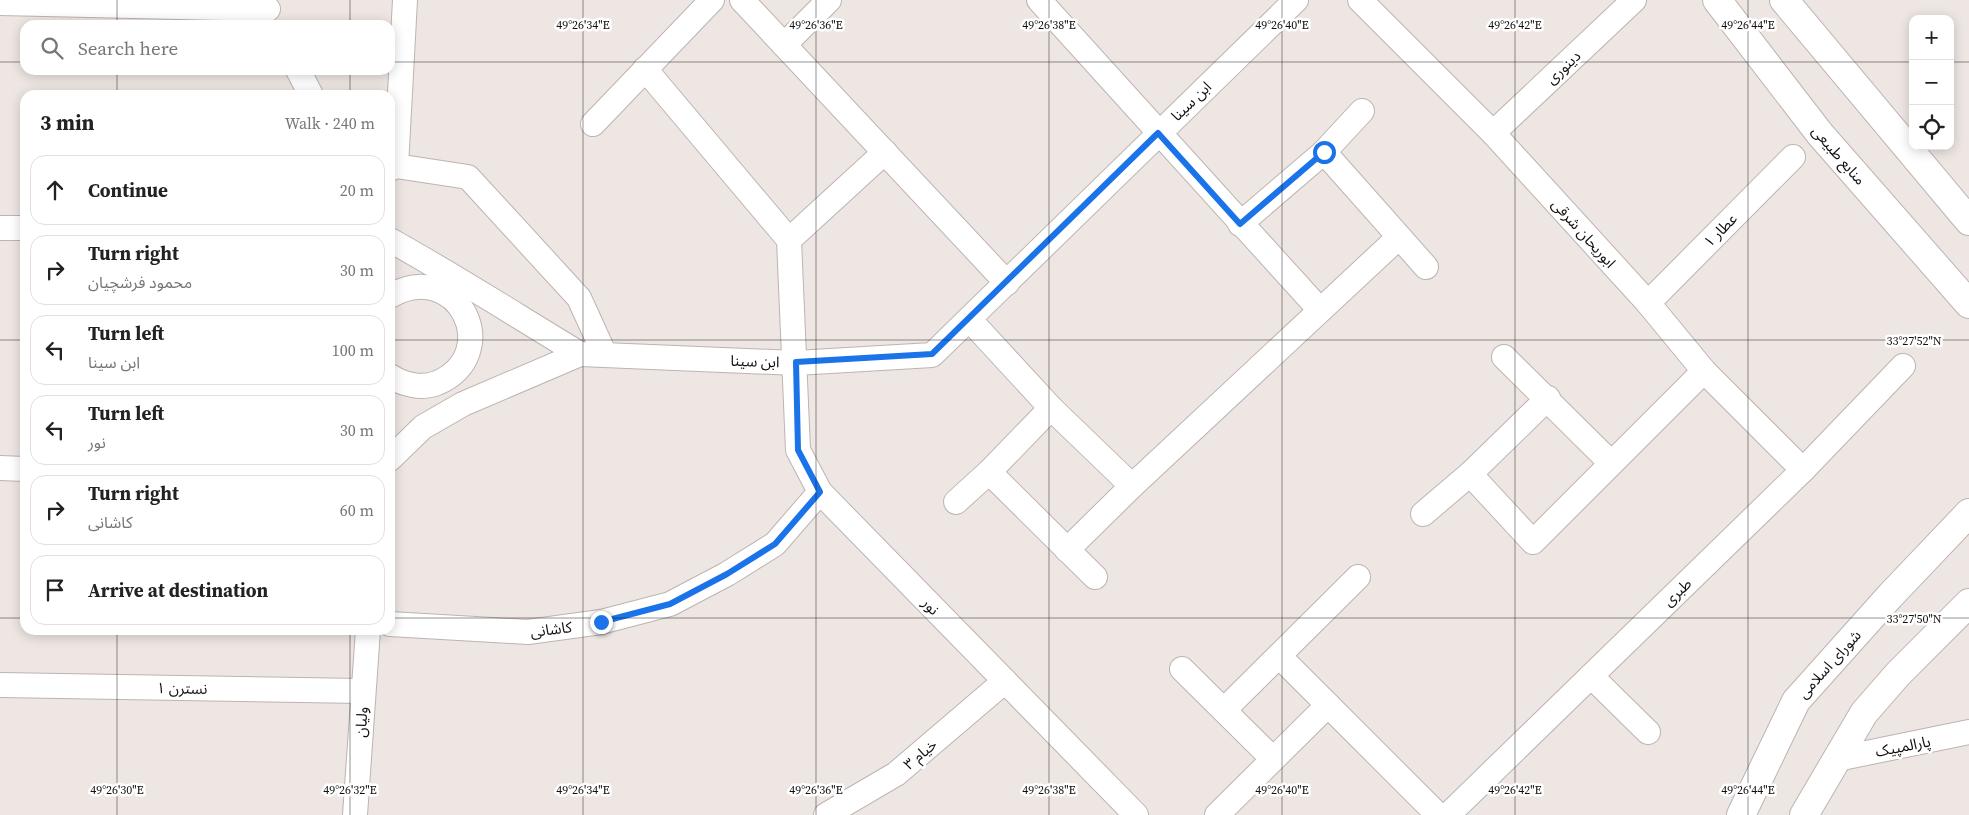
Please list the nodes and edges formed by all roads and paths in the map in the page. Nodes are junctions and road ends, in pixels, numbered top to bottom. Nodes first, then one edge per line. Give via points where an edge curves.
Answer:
1 (405, 0) edge
2 (712, 0) edge
3 (742, 0) edge
4 (829, 0) edge
5 (1039, 0) edge
6 (1296, 0) edge
7 (1360, 0) edge
8 (1634, 0) edge
9 (1716, 0) edge
10 (1784, 0) edge
11 (0, 3) edge
12 (269, 11) edge
13 (784, 45) junction
14 (645, 69) junction
15 (301, 75) edge
16 (308, 90) edge
17 (1362, 111) dead end
18 (593, 124) dead end
19 (1158, 133) junction
20 (1493, 133) junction
21 (395, 140) edge
22 (884, 152) junction
23 (1324, 152) junction
24 (1793, 157) dead end
25 (395, 168) edge
26 (1969, 221) edge
27 (1240, 224) junction
28 (0, 228) edge
29 (20, 228) edge
30 (1399, 237) junction
31 (789, 240) junction
32 (395, 244) edge
33 (1426, 267) dead end
34 (1007, 283) junction
35 (454, 286) junction
36 (395, 293) edge
37 (1648, 303) junction
38 (1969, 304) edge
39 (1320, 310) junction
40 (969, 320) junction
41 (580, 354) junction
42 (605, 354) junction
43 (1504, 356) dead end
44 (796, 362) junction
45 (1903, 366) dead end
46 (1704, 371) junction
47 (447, 378) junction
48 (395, 379) edge
49 (1548, 398) junction
50 (463, 404) junction
51 (1052, 408) junction
52 (395, 454) edge
53 (1611, 463) junction
54 (0, 468) edge
55 (20, 469) edge
56 (1803, 470) junction
57 (989, 472) junction
58 (1470, 474) junction
59 (1132, 486) junction
60 (820, 492) junction
61 (956, 502) dead end
62 (1969, 513) edge
63 (1423, 514) dead end
64 (1067, 550) junction
65 (1095, 577) dead end
66 (1358, 577) dead end
67 (1969, 603) edge
68 (395, 624) edge
69 (368, 635) edge
70 (1279, 656) junction
71 (1182, 669) dead end
72 (1591, 676) junction
73 (1005, 681) junction
74 (0, 685) edge
75 (363, 691) junction
76 (1328, 705) junction
77 (1224, 710) junction
78 (1648, 732) dead end
79 (1969, 732) edge
80 (1273, 759) junction
81 (1837, 759) junction
82 (355, 815) edge
83 (826, 815) edge
84 (1136, 815) edge
85 (1217, 815) edge
86 (1438, 815) edge
87 (1448, 815) edge
88 (1740, 815) edge
89 (1804, 815) edge

1 - 21 street
2 - 14 street
3 - 13 street
4 - 13 street
5 - 19 street
6 - 19 street, ابن سینا
7 - 20 street, ابوریحان شرقی
8 - 20 street, دینوری
9 - 38 street, منابع طبیعی via 1820,134
10 - 26 street
11 - 12 street
13 - 22 street
14 - 18 street
14 - 31 street
15 - 16 street
17 - 23 street
19 - 27 street
19 - 34 street, ابن سینا
20 - 37 street, ابوریحان شرقی
22 - 31 street
22 - 34 street
23 - 27 street
23 - 30 street
24 - 37 street, عطار ۱
25 - 42 street via 468,177 579,298
27 - 39 street
28 - 29 street
30 - 33 street
30 - 39 street
31 - 44 street, نور
32 - 35 street
34 - 40 street, ابن سینا
35 - 36 street via 417,286
35 - 41 street via 500,306
35 - 47 street via 468,320 470,337 468,354
37 - 46 street, ابوریحان شرقی
39 - 59 street
40 - 44 street, ابن سینا via 932,354
40 - 51 street
41 - 42 street, ابن سینا
41 - 50 street
42 - 44 street, ابن سینا
43 - 49 street
44 - 60 street, نور via 798,450
45 - 56 street, طبری
46 - 53 street
46 - 56 street, ابوریحان شرقی
47 - 48 street via 432,385 415,386
47 - 50 street
49 - 53 street
49 - 58 street
50 - 52 street via 423,427
51 - 57 street
51 - 59 street
53 - 58 street via 1533,542
54 - 55 street
56 - 72 street, طبری
57 - 61 street
57 - 64 street
58 - 63 street
59 - 64 street
60 - 68 street, کاشانی via 775,544 670,604 601,622 528,632
60 - 73 street, نور
62 - 88 street, شورای اسلامی via 1796,701
64 - 65 street
66 - 70 street
67 - 81 street via 1864,713
69 - 75 street, ولیان
70 - 76 street
70 - 77 street
71 - 77 street
72 - 78 street
72 - 87 street, طبری
73 - 83 street, خیام ۳ via 896,774
73 - 84 street, نور
74 - 75 street, نسترن ۱
75 - 82 street, ولیان
76 - 80 street
76 - 86 street
77 - 80 street
79 - 81 street, پارالمپیک
80 - 85 street
81 - 89 street

